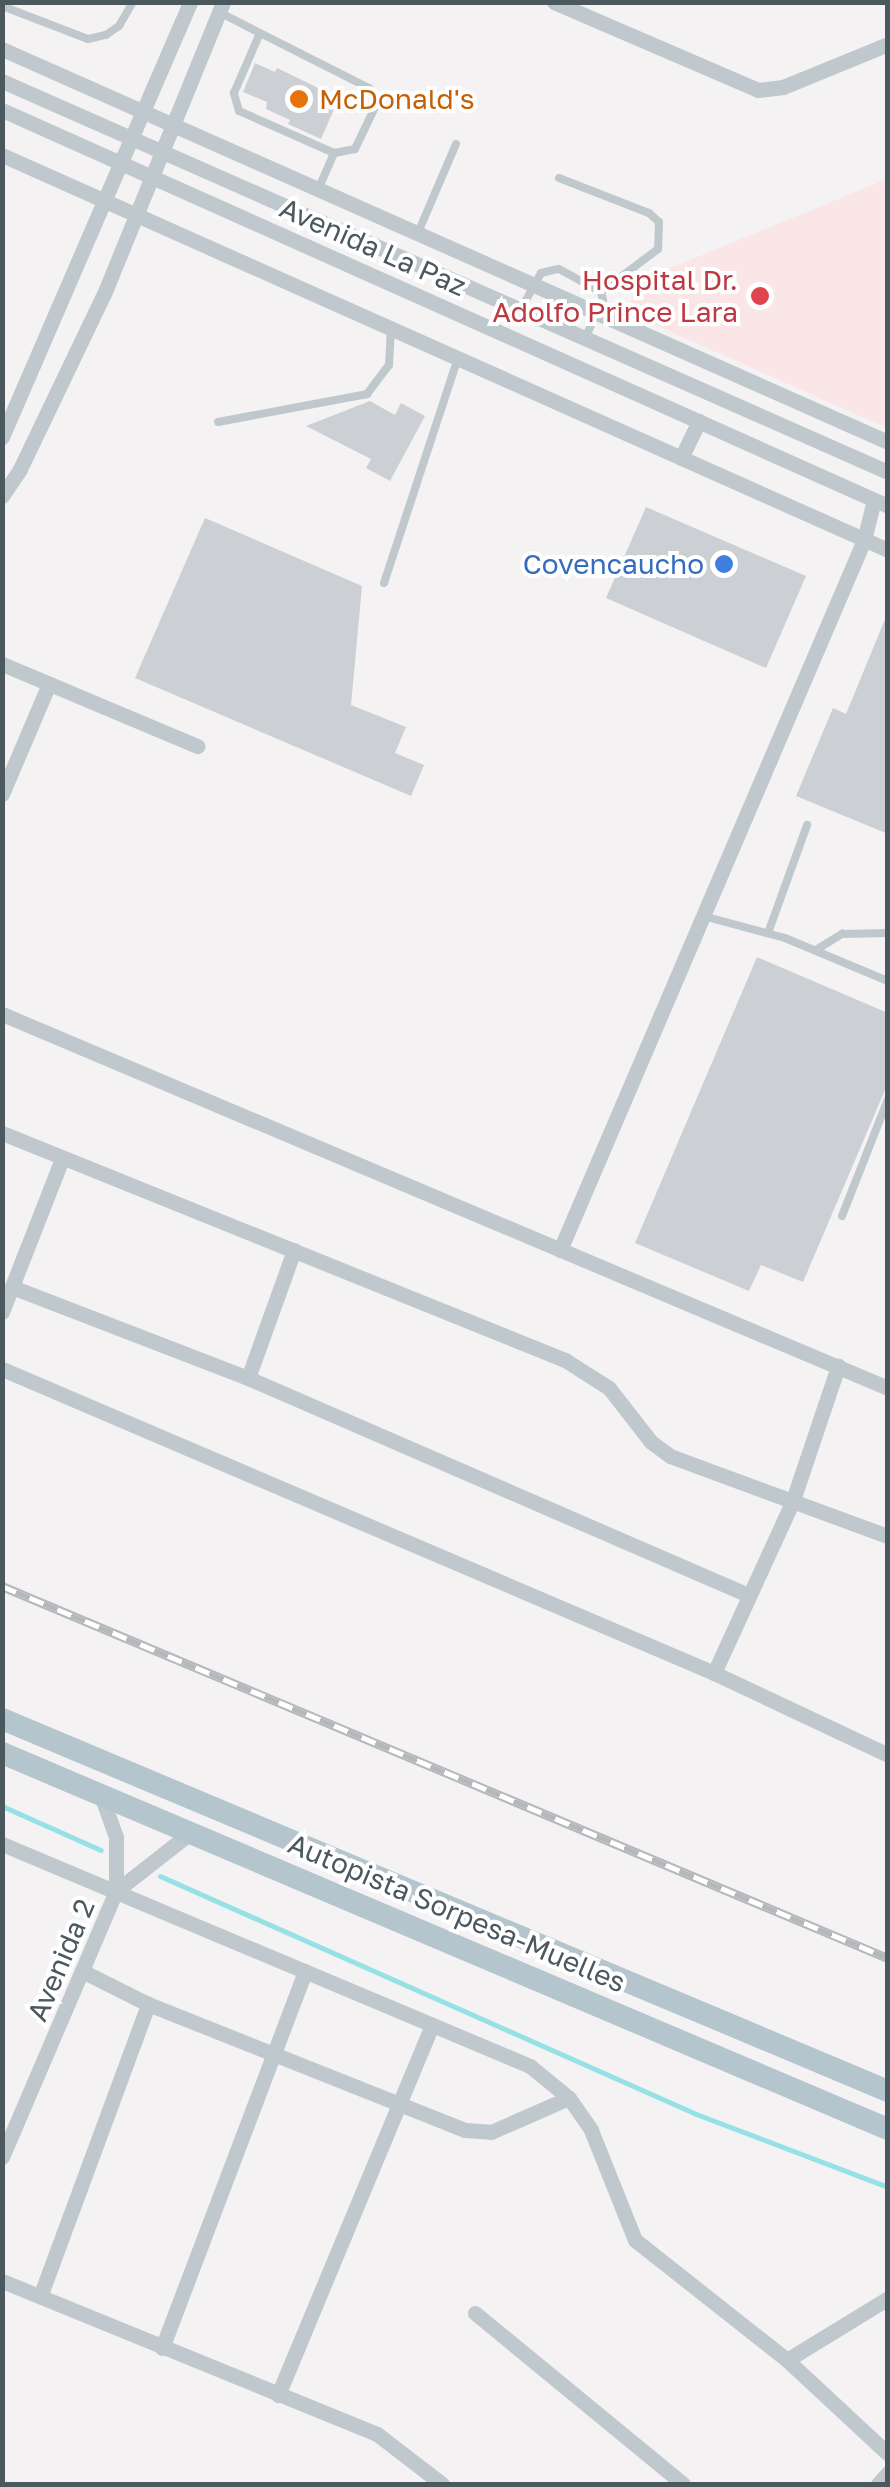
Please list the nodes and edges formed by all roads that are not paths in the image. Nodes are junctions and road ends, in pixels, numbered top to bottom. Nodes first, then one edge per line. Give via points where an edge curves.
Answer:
1 (133, 2) edge
2 (190, 2) edge
3 (554, 2) edge
4 (2, 6) edge
5 (221, 7) edge
6 (260, 32) junction
7 (888, 44) edge
8 (2, 49) edge
9 (2, 81) edge
10 (2, 110) edge
11 (142, 111) junction
12 (172, 125) junction
13 (130, 138) junction
14 (456, 144) dead end
15 (160, 151) junction
16 (334, 153) junction
17 (2, 155) edge
18 (120, 161) junction
19 (150, 176) junction
20 (559, 178) dead end
21 (318, 190) junction
22 (105, 200) junction
23 (135, 213) junction
24 (418, 235) junction
25 (533, 286) junction
26 (601, 292) junction
27 (520, 311) junction
28 (596, 314) junction
29 (391, 327) junction
30 (584, 339) junction
31 (458, 358) junction
32 (699, 420) junction
33 (218, 422) dead end
34 (2, 437) edge
35 (888, 442) edge
36 (681, 458) junction
37 (888, 472) edge
38 (2, 496) edge
39 (881, 503) edge
40 (864, 540) junction
41 (888, 550) edge
42 (384, 583) dead end
43 (2, 664) edge
44 (48, 684) junction
45 (197, 746) dead end
46 (2, 794) edge
47 (807, 825) dead end
48 (703, 916) junction
49 (768, 933) junction
50 (888, 933) edge
51 (816, 950) junction
52 (888, 981) edge
53 (2, 1014) edge
54 (888, 1099) edge
55 (875, 1131) junction
56 (2, 1133) edge
57 (888, 1135) edge
58 (62, 1159) junction
59 (842, 1216) dead end
60 (294, 1250) junction
61 (560, 1250) junction
62 (12, 1287) junction
63 (2, 1312) edge
64 (838, 1366) junction
65 (2, 1369) edge
66 (248, 1378) junction
67 (888, 1388) edge
68 (792, 1503) junction
69 (888, 1536) edge
70 (748, 1594) junction
71 (714, 1673) junction
72 (2, 1719) edge
73 (2, 1753) edge
74 (888, 1755) edge
75 (101, 1795) junction
76 (190, 1832) junction
77 (2, 1844) edge
78 (116, 1891) junction
79 (305, 1971) junction
80 (84, 1972) junction
81 (148, 2004) junction
82 (432, 2024) junction
83 (272, 2053) junction
84 (851, 2076) junction
85 (888, 2078) edge
86 (888, 2091) edge
87 (569, 2098) junction
88 (398, 2103) junction
89 (888, 2128) edge
90 (2, 2157) edge
91 (2, 2282) edge
92 (41, 2294) junction
93 (888, 2298) edge
94 (475, 2313) dead end
95 (162, 2348) junction
96 (787, 2360) junction
97 (278, 2395) junction
98 (888, 2454) edge
99 (888, 2473) edge
100 (442, 2484) edge
101 (683, 2484) edge
102 (878, 2484) edge

1 - 4 lane via 119,26 88,39
2 - 11 street
3 - 7 street via 758,90 783,87
5 - 6 lane
5 - 12 street
6 - 16 lane via 234,103
6 - 16 lane via 376,95 355,149
8 - 11 street
9 - 13 street, Avenida La Paz
10 - 18 street, Avenida La Paz
11 - 12 street
11 - 13 street
12 - 15 street
12 - 21 street
13 - 15 street, Avenida La Paz
13 - 18 street
14 - 24 lane
15 - 19 street
15 - 27 street, Avenida La Paz
16 - 21 lane
17 - 22 street
18 - 19 street, Avenida La Paz
18 - 22 street
19 - 23 street
19 - 32 street, Avenida La Paz
20 - 26 lane via 659,222 658,249
21 - 24 street
22 - 23 street
22 - 34 street
23 - 29 street
23 - 38 street via 96,312
24 - 25 street
25 - 26 lane via 542,273 559,269
25 - 27 lane
25 - 28 street
26 - 28 lane
27 - 30 street, Avenida La Paz
28 - 30 lane
28 - 35 street
29 - 31 street
29 - 33 lane via 389,365 366,394
30 - 37 street, Avenida La Paz
31 - 36 street
31 - 42 lane
32 - 36 street
32 - 39 street, Avenida La Paz
36 - 40 street
39 - 40 street
40 - 41 street
40 - 48 street
43 - 44 street
44 - 45 street
44 - 46 street
47 - 49 lane
48 - 49 lane
48 - 61 street
49 - 51 lane
50 - 51 lane via 842,934
51 - 52 lane
53 - 61 street
54 - 55 lane
55 - 57 lane
55 - 59 lane
56 - 58 street
58 - 60 street
58 - 62 street
60 - 66 street
60 - 68 street via 577,1366 609,1388 650,1442 670,1456
61 - 64 street
62 - 63 street
62 - 66 street
64 - 67 street
64 - 68 street
65 - 71 street
66 - 70 street
68 - 69 street
68 - 70 street
70 - 71 street
71 - 74 street
72 - 84 main road, Autopista Sorpesa-Muelles
73 - 75 main road, Autopista Sorpesa-Muelles
75 - 76 main road, Autopista Sorpesa-Muelles
75 - 78 street via 116,1837
76 - 78 street
76 - 89 main road, Autopista Sorpesa-Muelles
77 - 78 street
78 - 79 street
78 - 80 street, Avenida 2
79 - 82 street
79 - 83 street
80 - 81 street
80 - 90 street, Avenida 2
81 - 83 street
81 - 92 street
82 - 87 street via 530,2066
82 - 88 street
83 - 88 street
83 - 95 street
84 - 85 main road
84 - 86 main road, Autopista Sorpesa-Muelles
87 - 88 street via 477,2133
87 - 96 street via 590,2130 635,2240
88 - 97 street
91 - 92 street
92 - 95 street
93 - 96 street
94 - 101 street
95 - 97 street
96 - 98 street
97 - 100 street via 378,2434
99 - 102 street

